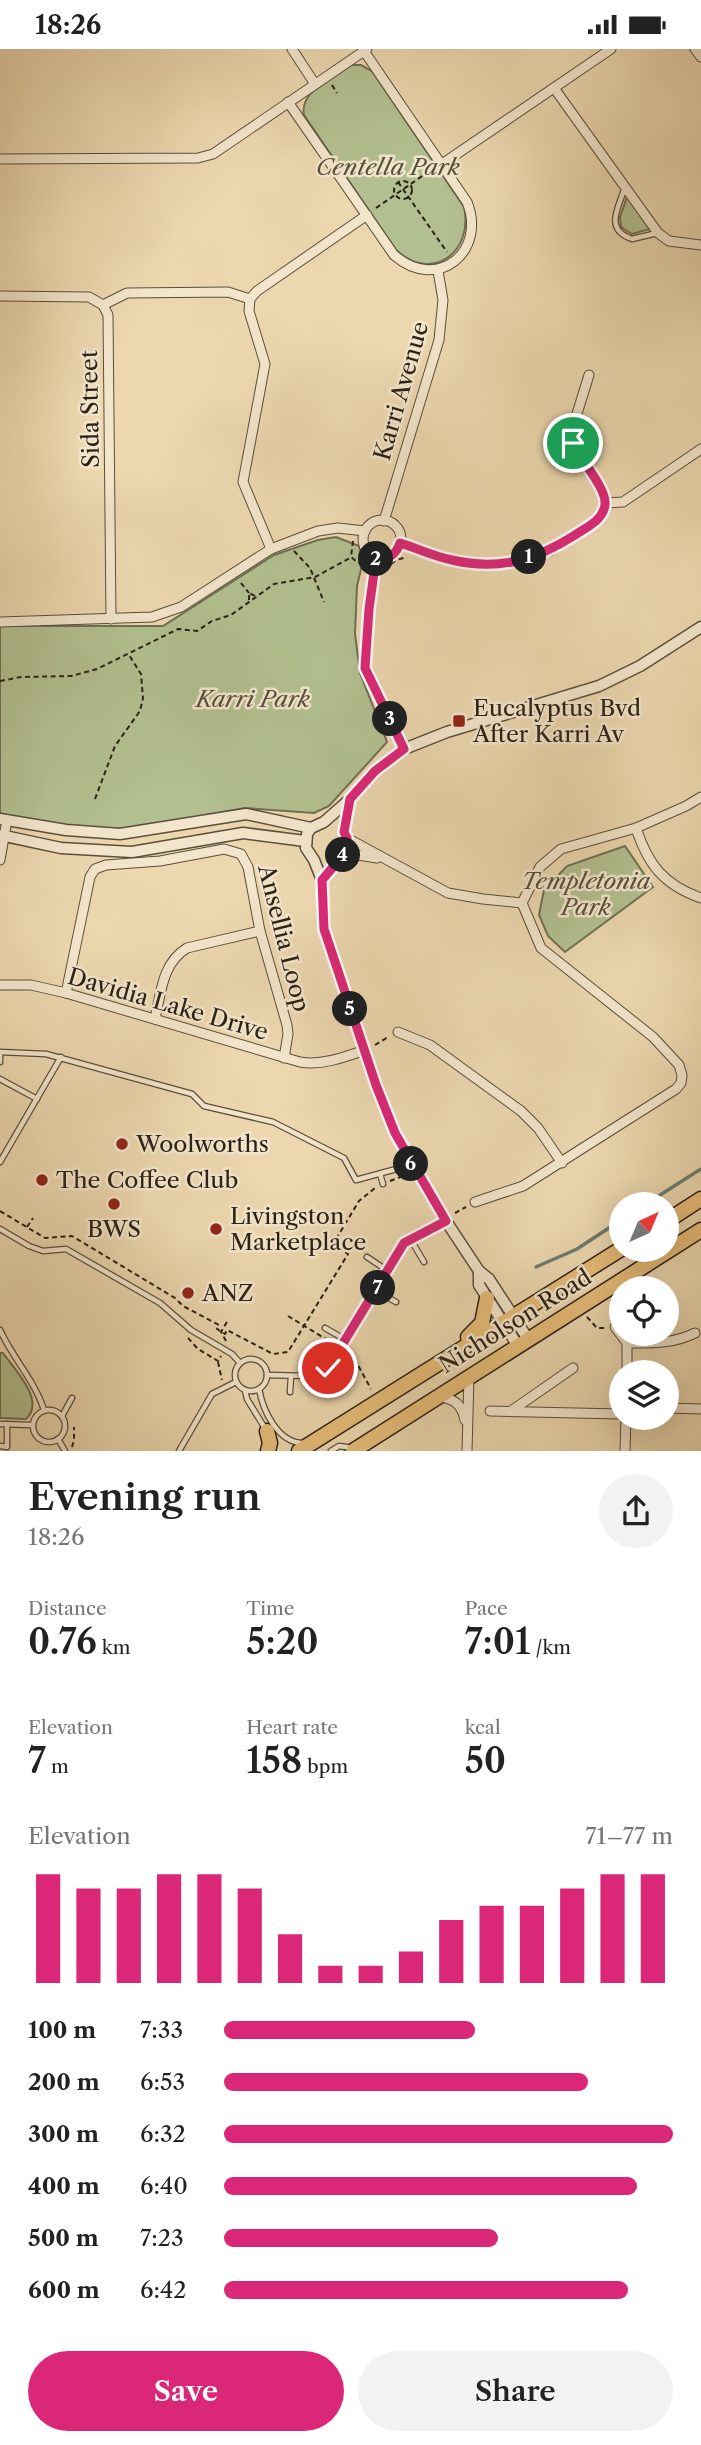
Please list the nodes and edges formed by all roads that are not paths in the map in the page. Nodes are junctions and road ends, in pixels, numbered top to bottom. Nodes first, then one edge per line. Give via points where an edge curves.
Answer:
1 (292, 49) edge
2 (611, 49) edge
3 (695, 49) edge
4 (366, 50) edge
5 (701, 57) edge
6 (315, 84) junction
7 (554, 88) junction
8 (288, 102) junction
9 (0, 159) edge
10 (442, 164) junction
11 (625, 186) junction
12 (371, 211) junction
13 (658, 233) junction
14 (701, 245) edge
15 (438, 271) junction
16 (0, 296) edge
17 (250, 299) junction
18 (103, 306) junction
19 (589, 376) dead end
20 (701, 449) edge
21 (606, 503) junction
22 (384, 521) junction
23 (365, 531) junction
24 (400, 543) junction
25 (271, 549) junction
26 (376, 558) junction
27 (111, 619) junction
28 (0, 622) edge
29 (701, 627) edge
30 (404, 749) junction
31 (701, 797) edge
32 (350, 799) junction
33 (3, 820) edge
34 (324, 822) junction
35 (311, 828) junction
36 (636, 828) junction
37 (2, 835) edge
38 (345, 835) junction
39 (305, 841) junction
40 (345, 853) junction
41 (0, 860) edge
42 (314, 860) junction
43 (386, 860) junction
44 (335, 863) junction
45 (322, 880) junction
46 (701, 898) edge
47 (522, 903) junction
48 (260, 931) junction
49 (0, 985) edge
50 (66, 993) junction
51 (155, 1019) junction
52 (398, 1032) road end
53 (365, 1050) junction
54 (61, 1058) junction
55 (284, 1058) junction
56 (0, 1062) edge
57 (0, 1079) edge
58 (37, 1099) junction
59 (0, 1162) edge
60 (562, 1163) junction
61 (412, 1165) junction
62 (380, 1174) junction
63 (383, 1184) road end
64 (701, 1199) edge
65 (475, 1202) road end
66 (679, 1213) edge
67 (449, 1218) junction
68 (0, 1229) edge
69 (701, 1230) edge
70 (411, 1240) junction
71 (609, 1255) edge
72 (367, 1257) dead end
73 (424, 1262) dead end
74 (388, 1271) junction
75 (479, 1272) junction
76 (376, 1291) junction
77 (487, 1298) junction
78 (396, 1302) dead end
79 (508, 1318) junction
80 (325, 1328) dead end
81 (0, 1330) edge
82 (695, 1333) dead end
83 (346, 1340) junction
84 (679, 1340) edge
85 (2, 1341) edge
86 (523, 1342) junction
87 (456, 1351) junction
88 (240, 1363) junction
89 (573, 1368) dead end
90 (267, 1375) junction
91 (291, 1375) junction
92 (469, 1376) junction
93 (236, 1382) junction
94 (259, 1389) junction
95 (245, 1391) junction
96 (290, 1392) dead end
97 (437, 1397) junction
98 (72, 1398) dead end
99 (679, 1408) edge
100 (701, 1409) edge
101 (44, 1410) junction
102 (490, 1411) dead end
103 (512, 1411) junction
104 (609, 1413) edge
105 (62, 1416) junction
106 (0, 1424) edge
107 (7, 1425) junction
108 (32, 1425) junction
109 (626, 1430) edge
110 (467, 1436) junction
111 (318, 1439) junction
112 (58, 1440) junction
113 (270, 1441) edge
114 (0, 1447) edge
115 (355, 1450) edge
116 (65, 1451) edge
117 (179, 1451) edge
118 (299, 1451) edge
119 (331, 1451) edge
120 (467, 1451) edge
121 (625, 1451) edge

1 - 6 street
2 - 7 street
3 - 5 street
4 - 6 street
4 - 10 street
6 - 8 street
7 - 10 street
7 - 11 street
8 - 9 street via 213,154 198,157
8 - 12 street
10 - 15 street via 467,202 473,223 464,250
11 - 13 street
11 - 13 lane via 616,216 617,231 632,239
12 - 15 street via 394,255 422,270
12 - 17 street
13 - 14 street via 669,241
15 - 22 street, Karri Avenue via 443,300 439,340
16 - 18 street via 89,297
17 - 18 street via 228,292 127,293
17 - 25 street via 249,311 265,365 243,482
18 - 27 street, Sida Street via 108,315
19 - 21 street via 571,433 576,452
20 - 21 street via 622,502
21 - 24 street via 594,522 550,551 512,562 481,565 450,560
22 - 23 street
22 - 24 street via 395,526
23 - 25 street via 318,531
23 - 26 street via 366,550
24 - 26 street via 394,554
25 - 27 street via 181,607 152,617
26 - 30 street via 365,668
27 - 28 street
29 - 30 street via 599,686
30 - 32 street via 375,771
31 - 36 street
32 - 34 street
32 - 38 street
33 - 35 street via 120,834 246,814
33 - 37 street
34 - 35 street
34 - 38 street
35 - 39 street
36 - 46 street via 660,875 684,893
36 - 47 street via 561,849 540,867
37 - 39 street via 61,848 132,852 243,833
37 - 41 street
38 - 40 street
38 - 43 street
39 - 42 street
40 - 43 street
40 - 44 street
42 - 44 street
42 - 45 street
43 - 47 street via 448,893
44 - 45 street
45 - 53 street via 324,929
47 - 60 street via 541,948 653,1037 679,1065 682,1075 676,1089
48 - 50 street, Ansellia Loop via 248,867 237,851 99,866 90,877
48 - 51 street via 180,952 167,968
48 - 55 street, Ansellia Loop via 288,1034
49 - 50 street, Davidia Lake Drive via 31,985
50 - 51 street, Davidia Lake Drive
51 - 55 street, Davidia Lake Drive
52 - 60 street via 430,1045 521,1111
53 - 55 street, Davidia Lake Drive via 310,1064
53 - 61 street via 386,1111
54 - 56 lane via 0,1052
54 - 58 lane
54 - 62 lane via 192,1094 204,1106 273,1122 344,1158 356,1180
57 - 58 lane
58 - 59 lane
60 - 65 street via 523,1186
61 - 62 lane
61 - 67 street
62 - 63 lane
64 - 66 main road
67 - 70 lane
67 - 75 street
68 - 88 lane via 43,1251 66,1249 160,1303
69 - 86 main road, Nicholson Road
70 - 73 lane
70 - 74 lane via 404,1243
71 - 79 main road, Nicholson Road
72 - 74 lane
74 - 76 lane
75 - 77 street via 479,1285
75 - 79 street via 489,1279
76 - 78 lane
76 - 83 lane
77 - 79 street
77 - 87 main road via 482,1323
79 - 86 street
79 - 87 main road, Nicholson Road
80 - 83 lane
81 - 85 lane
82 - 84 street
83 - 91 lane via 328,1368 309,1376
85 - 101 lane via 40,1396
86 - 92 main road, Nicholson Road
87 - 111 main road, Nicholson Road
88 - 90 lane via 258,1360
88 - 93 lane via 234,1370
89 - 103 street
90 - 91 lane
90 - 94 lane
91 - 96 lane
92 - 97 main road, Nicholson Road
92 - 110 street
93 - 95 lane
93 - 117 lane via 212,1394
94 - 95 lane
94 - 111 lane via 281,1434 293,1443
95 - 113 lane
97 - 110 street via 459,1405
97 - 115 main road, Nicholson Road
98 - 105 lane
99 - 100 street
101 - 105 lane
101 - 108 lane
102 - 103 street
103 - 104 street
105 - 112 lane via 65,1429
106 - 107 lane
107 - 108 lane
107 - 114 lane via 7,1447
108 - 112 lane via 41,1440
109 - 121 street
110 - 120 street
111 - 118 main road, Nicholson Road
112 - 116 lane
115 - 119 lane via 339,1446

